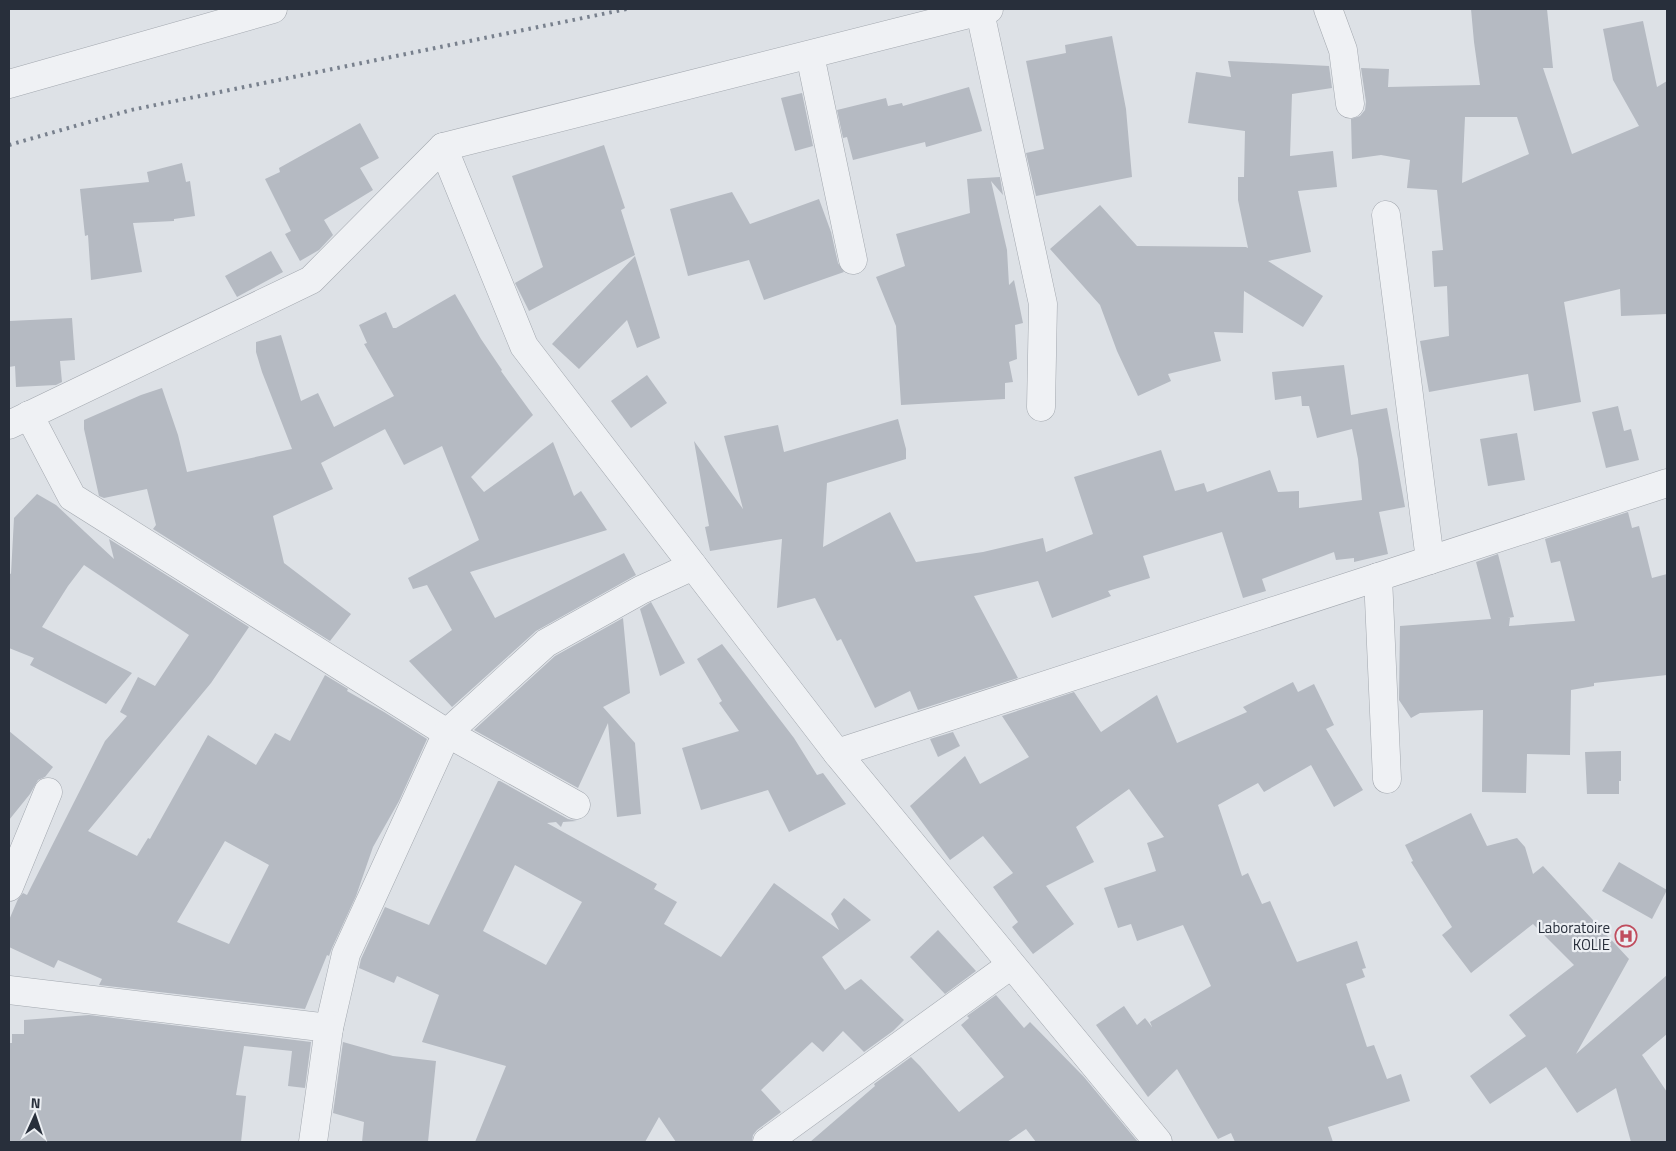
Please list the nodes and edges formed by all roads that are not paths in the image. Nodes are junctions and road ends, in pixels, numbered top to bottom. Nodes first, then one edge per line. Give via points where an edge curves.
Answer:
1 (273, 9) edge
2 (1328, 9) edge
3 (984, 10) edge
4 (810, 55) junction
5 (9, 84) edge
6 (1350, 104) dead end
7 (443, 147) junction
8 (1386, 215) dead end
9 (853, 260) dead end
10 (1041, 407) dead end
11 (19, 420) edge
12 (1667, 482) edge
13 (1430, 560) junction
14 (693, 566) junction
15 (1378, 576) junction
16 (447, 733) junction
17 (837, 753) junction
18 (1387, 779) dead end
19 (48, 792) dead end
20 (576, 805) dead end
21 (9, 887) edge
22 (1011, 965) junction
23 (9, 990) edge
24 (329, 1028) junction
25 (313, 1142) edge
26 (767, 1142) edge
27 (1158, 1142) edge

1 - 5 street
2 - 6 street via 1343,50
3 - 4 street
3 - 10 street via 1043,304
4 - 7 street
4 - 9 street
7 - 11 street via 311,280
7 - 14 street via 524,346
8 - 13 street
11 - 16 street via 72,497
12 - 13 street
13 - 15 street
14 - 16 street via 641,590 546,643
14 - 17 street
15 - 17 street
15 - 18 street
16 - 20 street
16 - 24 street via 346,954
17 - 22 street
19 - 21 street
22 - 26 street
22 - 27 street
23 - 24 street
24 - 25 street

